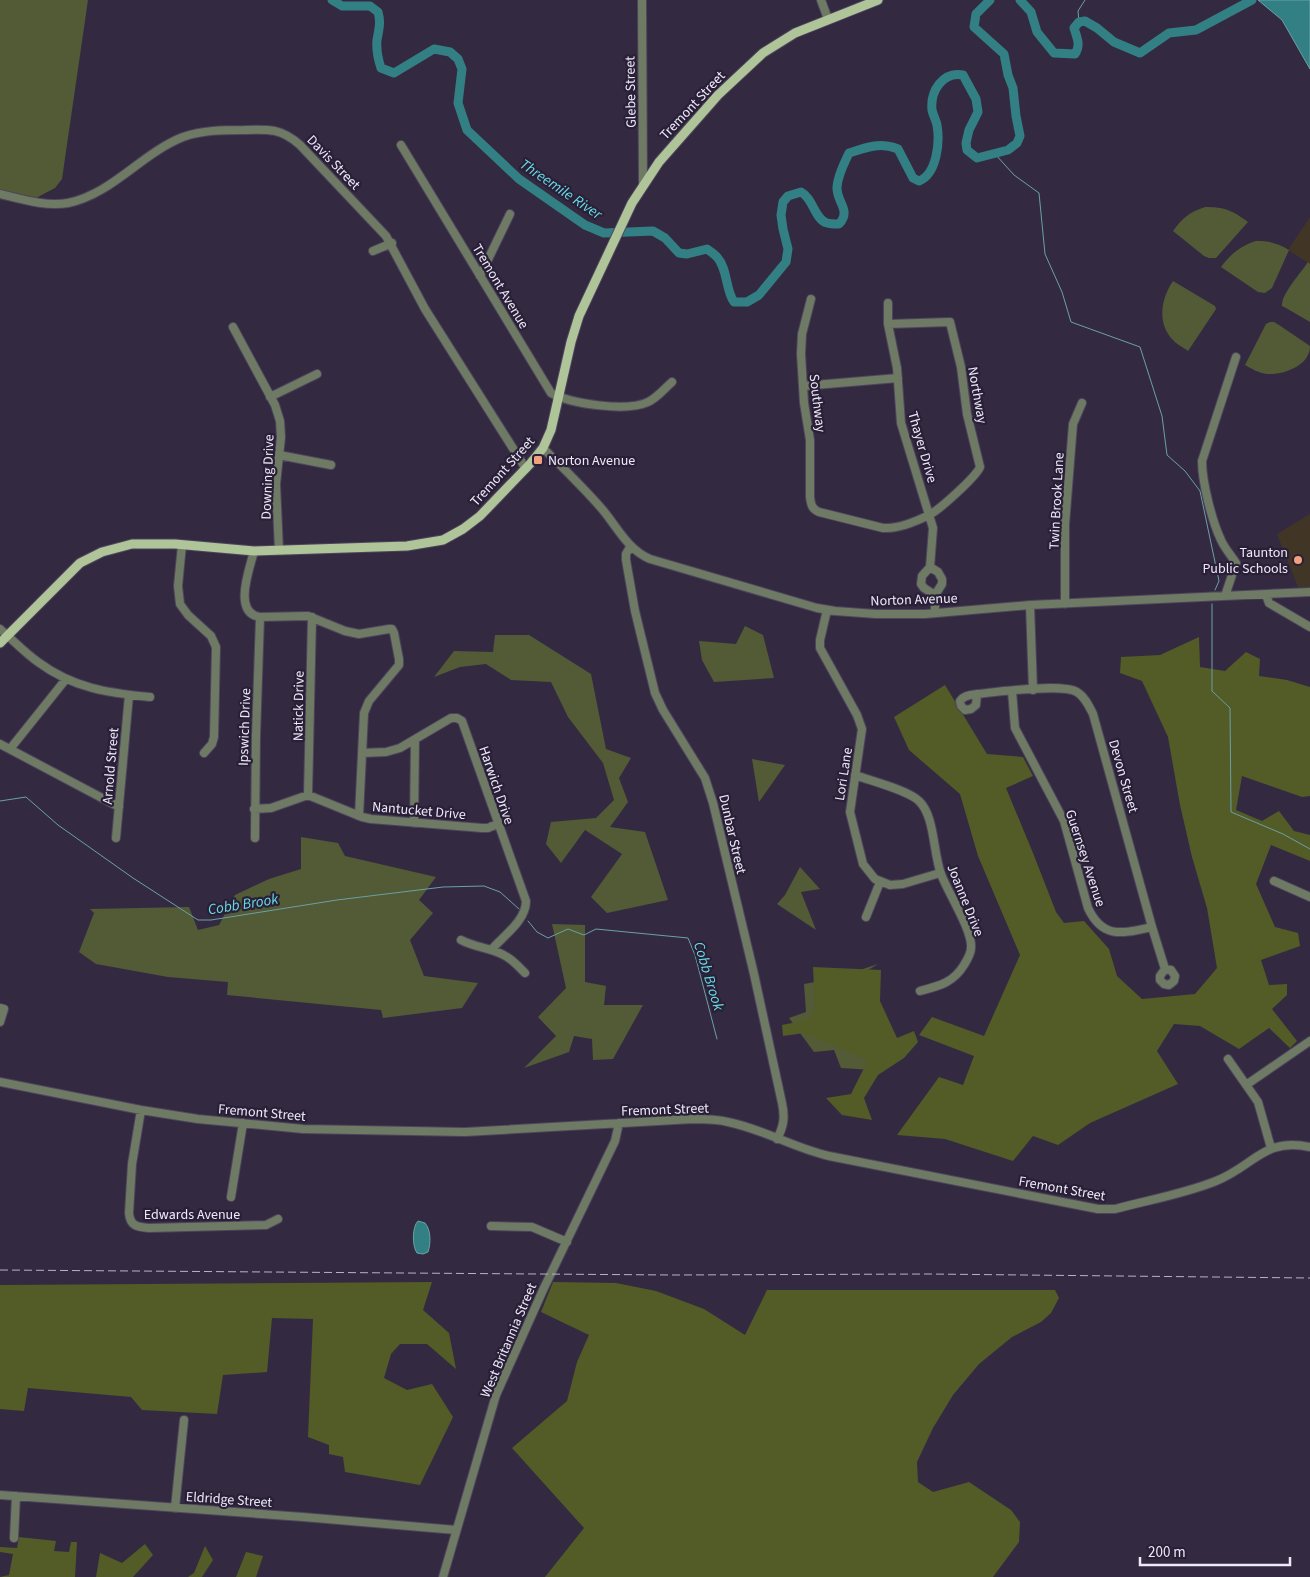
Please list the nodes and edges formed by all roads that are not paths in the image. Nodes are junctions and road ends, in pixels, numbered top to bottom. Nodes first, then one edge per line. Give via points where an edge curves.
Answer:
1 (642, 0) edge
2 (821, 0) edge
3 (878, 0) edge
4 (828, 19) junction
5 (401, 145) dead end
6 (643, 184) junction
7 (0, 194) edge
8 (510, 214) dead end
9 (392, 244) junction
10 (373, 251) dead end
11 (480, 276) junction
12 (811, 300) dead end
13 (888, 303) dead end
14 (888, 324) junction
15 (233, 327) dead end
16 (1236, 357) dead end
17 (317, 374) dead end
18 (898, 378) junction
19 (672, 382) dead end
20 (803, 386) junction
21 (270, 397) junction
22 (559, 397) junction
23 (1082, 403) dead end
24 (543, 448) junction
25 (279, 456) junction
26 (331, 465) dead end
27 (526, 468) junction
28 (930, 515) junction
29 (182, 545) junction
30 (630, 547) junction
31 (279, 550) junction
32 (254, 551) junction
33 (930, 567) junction
34 (1310, 592) edge
35 (935, 595) junction
36 (1266, 595) junction
37 (1225, 596) junction
38 (1065, 604) junction
39 (1030, 605) junction
40 (827, 610) junction
41 (935, 613) junction
42 (260, 617) junction
43 (312, 617) junction
44 (1310, 627) edge
45 (4, 632) edge
46 (0, 643) edge
47 (66, 679) junction
48 (1032, 690) junction
49 (1012, 691) junction
50 (977, 694) dead end
51 (129, 695) junction
52 (150, 697) dead end
53 (415, 740) junction
54 (0, 744) edge
55 (10, 749) junction
56 (362, 753) junction
57 (204, 754) dead end
58 (855, 775) junction
59 (308, 795) junction
60 (119, 807) junction
61 (254, 809) junction
62 (359, 816) junction
63 (414, 823) junction
64 (498, 824) junction
65 (116, 838) dead end
66 (255, 838) dead end
67 (940, 873) junction
68 (1274, 881) dead end
69 (880, 882) junction
70 (1310, 897) edge
71 (866, 917) dead end
72 (1152, 927) junction
73 (461, 940) dead end
74 (491, 950) junction
75 (1165, 969) dead end
76 (525, 973) dead end
77 (920, 991) dead end
78 (0, 1008) edge
79 (0, 1022) edge
80 (1310, 1040) edge
81 (1228, 1059) dead end
82 (0, 1082) edge
83 (1246, 1085) junction
84 (141, 1110) junction
85 (243, 1123) junction
86 (619, 1123) junction
87 (777, 1139) junction
88 (1310, 1147) edge
89 (1271, 1148) junction
90 (231, 1197) dead end
91 (278, 1219) dead end
92 (491, 1226) dead end
93 (567, 1242) junction
94 (184, 1420) dead end
95 (0, 1495) edge
96 (16, 1496) junction
97 (175, 1508) junction
98 (456, 1530) junction
99 (14, 1538) dead end
100 (443, 1577) edge

1 - 6 street, Glebe Street
2 - 4 street
3 - 4 main road, Tremont Street
4 - 6 main road, Tremont Street via 790,36 756,59 687,129
5 - 11 street, Tremont Avenue
6 - 22 main road, Tremont Street via 577,322
7 - 9 street, Davis Street via 45,203 67,203 108,185 184,137 208,131 269,129 285,134 300,145 377,224
8 - 11 street
9 - 10 street
9 - 27 street, Davis Street via 425,309
11 - 22 street, Tremont Avenue via 549,391
12 - 20 street, Southway via 802,343
13 - 14 street, Thayer Drive
14 - 18 street, Thayer Drive
14 - 28 street, Northway via 950,322 961,367 967,414 980,467 973,478
15 - 21 street, Downing Drive
16 - 37 street via 1202,461 1213,520 1223,544 1236,563
17 - 21 street
18 - 20 street
18 - 28 street, Thayer Drive via 902,428
19 - 22 street via 654,399 641,405 602,406
20 - 28 street, Southway via 810,440 810,497 814,510 883,528
21 - 25 street, Downing Drive via 280,421
22 - 24 main road, Tremont Street
23 - 38 street, Twin Brook Lane via 1073,424 1065,524
24 - 27 main road, Tremont Street
24 - 30 street, Norton Avenue via 603,510
25 - 26 street
25 - 31 street, Downing Drive via 276,484
27 - 31 main road, Tremont Street via 480,516 443,540 407,546
28 - 33 street, Thayer Drive via 934,534
29 - 32 main road, Tremont Street
29 - 45 main road, Tremont Street via 132,544 88,558
29 - 57 street via 178,586 180,604 188,616 211,636 217,651 214,737
30 - 40 street, Norton Avenue via 650,559
30 - 87 street, Dunbar Street via 626,560 652,682 663,710 705,778 713,803 782,1103 784,1119
31 - 32 main road, Tremont Street
32 - 42 street via 244,601 250,612
33 - 35 street via 942,579
33 - 35 street, Thayer Drive via 922,576 921,584
34 - 36 street, Norton Avenue
35 - 41 street
36 - 37 street, Norton Avenue
36 - 44 street via 1269,603
37 - 38 street, Norton Avenue
38 - 39 street, Norton Avenue
39 - 41 street, Norton Avenue
39 - 48 street
40 - 41 street, Norton Avenue via 876,614
40 - 58 street, Lori Lane via 820,648 862,729
42 - 43 street
42 - 61 street, Ipswich Drive
43 - 56 street via 354,633 388,628 394,632 399,664 366,706
43 - 59 street, Natick Drive
45 - 46 main road, Tremont Street
45 - 47 street via 38,662
47 - 51 street via 105,692
47 - 55 street
48 - 49 street, Devon Street
48 - 72 street, Devon Street via 1070,690 1081,695 1089,705
49 - 50 street, Devon Street
49 - 72 street, Guernsey Avenue via 1015,728 1064,821 1092,917 1101,926 1115,932
51 - 52 street
51 - 60 street, Arnold Street
53 - 56 street, Harwich Drive via 390,751
53 - 63 street
53 - 64 street, Harwich Drive via 451,718 460,720
54 - 55 street
55 - 60 street
56 - 62 street
58 - 67 street, Joanne Drive via 909,795 921,803 927,814
58 - 69 street, Lori Lane via 850,804 852,822 863,864
59 - 61 street via 272,808
59 - 62 street, Nantucket Drive
60 - 65 street, Arnold Street
61 - 66 street, Ipswich Drive
62 - 63 street, Nantucket Drive
63 - 64 street, Nantucket Drive via 482,828
64 - 74 street, Harwich Drive via 526,904 522,917
67 - 69 street via 903,884
67 - 77 street, Joanne Drive via 968,934 971,951 953,979
68 - 70 street
69 - 71 street
72 - 75 street, Devon Street
73 - 74 street
74 - 76 street via 507,957
78 - 79 street via 4,1009
80 - 83 street
81 - 83 street
82 - 84 street, Fremont Street
83 - 89 street via 1258,1102
84 - 85 street, Fremont Street
84 - 91 street, Edwards Avenue via 132,1164 129,1213 132,1224 140,1228 237,1227 266,1225
85 - 86 street, Fremont Street via 303,1129 465,1132
85 - 90 street
86 - 87 street, Fremont Street via 719,1120
86 - 93 street, West Britannia Street via 616,1137
87 - 89 street, Fremont Street via 829,1156 1106,1210 1214,1182 1236,1172
88 - 89 street, Fremont Street via 1289,1144
92 - 93 street via 532,1227
93 - 98 street, West Britannia Street via 495,1399
94 - 97 street
95 - 96 street, Eldridge Street
96 - 97 street, Eldridge Street
96 - 99 street
97 - 98 street, Eldridge Street
98 - 100 street, West Britannia Street

